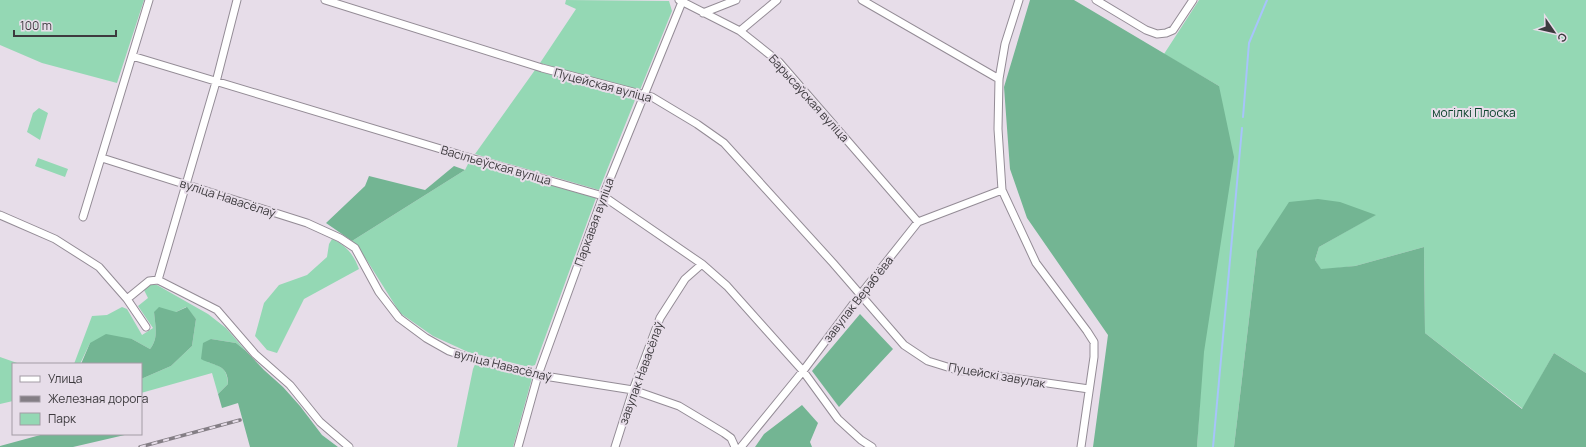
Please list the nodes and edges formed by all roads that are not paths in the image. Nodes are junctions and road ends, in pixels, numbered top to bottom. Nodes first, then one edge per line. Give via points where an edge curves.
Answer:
1 (149, 0) edge
2 (237, 0) edge
3 (325, 0) edge
4 (736, 0) edge
5 (777, 0) edge
6 (862, 0) edge
7 (1019, 0) edge
8 (1096, 0) edge
9 (1193, 0) edge
10 (680, 1) edge
11 (703, 13) junction
12 (740, 31) junction
13 (132, 56) junction
14 (999, 79) junction
15 (216, 82) junction
16 (644, 95) junction
17 (102, 158) junction
18 (186, 184) junction
19 (1002, 190) junction
20 (603, 196) junction
21 (0, 215) edge
22 (83, 217) dead end
23 (918, 222) junction
24 (702, 264) junction
25 (158, 280) junction
26 (860, 294) junction
27 (127, 299) junction
28 (146, 327) dead end
29 (803, 371) junction
30 (538, 375) junction
31 (1089, 389) junction
32 (633, 390) junction
33 (349, 447) edge
34 (518, 447) edge
35 (615, 447) edge
36 (735, 447) edge
37 (741, 447) edge
38 (872, 447) edge
39 (1081, 447) edge

1 - 13 street
2 - 15 street
3 - 16 street, Пуцейская вуліца via 542,68
4 - 11 street
5 - 12 street
6 - 14 street
7 - 14 street via 1005,44
8 - 9 street via 1157,34 1166,33 1176,27
10 - 11 street, Барысаўская вуліца
10 - 16 street, Паркавая вуліца
11 - 12 street, Барысаўская вуліца
12 - 23 street, Барысаўская вуліца via 779,62
13 - 15 street, Васільеўская вуліца
13 - 17 street
14 - 19 street via 998,129
15 - 18 street
15 - 20 street, Васільеўская вуліца
16 - 20 street, Паркавая вуліца
16 - 26 street, Пуцейская вуліца via 652,97 697,124 724,143
17 - 18 street, вуліца Навасёлаў
17 - 22 street
18 - 25 street
18 - 30 street, вуліца Навасёлаў via 307,224 340,238 355,248 379,292 399,318 426,338 449,351 467,357
19 - 23 street
19 - 31 street via 1036,263 1094,342
20 - 24 street, Васільеўская вуліца
20 - 30 street, Паркавая вуліца
21 - 27 street via 55,239 99,267
23 - 26 street, завулак Верабʼёва
24 - 29 street, Васільеўская вуліца via 727,286
24 - 32 street, завулак Навасёлаў via 685,278 660,318
25 - 27 street via 149,281
25 - 33 street via 217,310 255,354 290,385 320,422
26 - 29 street, завулак Верабʼёва
26 - 31 street, Пуцейскі завулак via 904,345 928,361 957,370
27 - 28 street
29 - 37 street, завулак Верабʼёва
29 - 38 street, Васільеўская вуліца via 838,419
30 - 32 street, вуліца Навасёлаў
30 - 34 street, Паркавая вуліца
31 - 39 street
32 - 35 street, завулак Навасёлаў
32 - 36 street, вуліца Навасёлаў via 679,406 731,438

